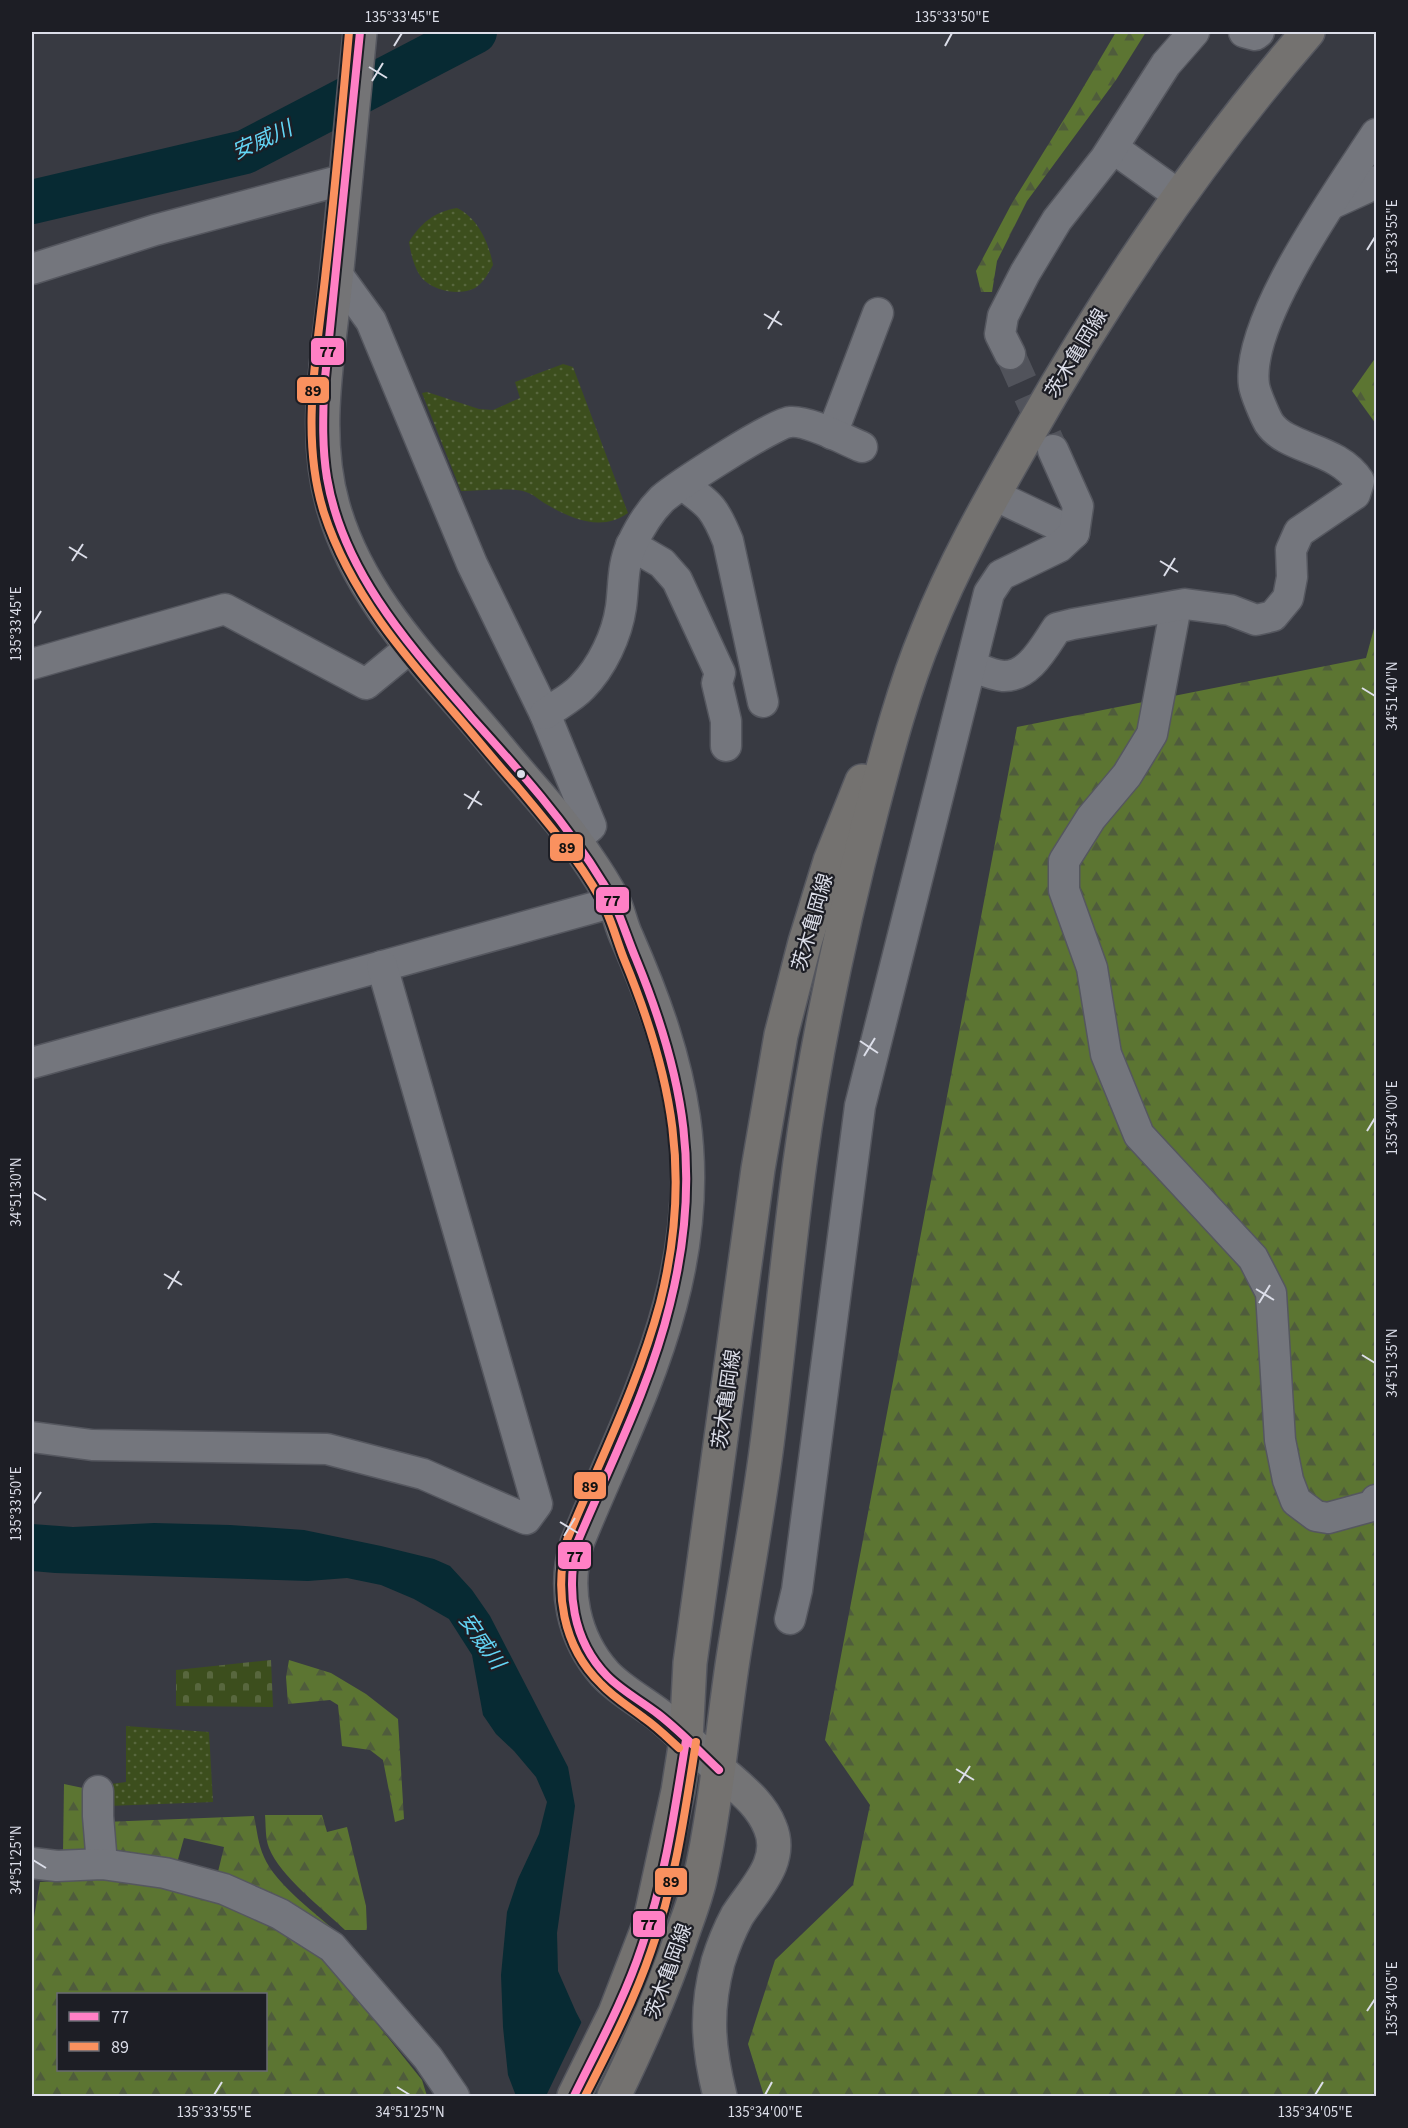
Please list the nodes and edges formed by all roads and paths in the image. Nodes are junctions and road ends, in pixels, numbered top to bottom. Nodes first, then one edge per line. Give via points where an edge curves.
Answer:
1 (360, 32) edge
2 (1194, 32) edge
3 (1244, 32) edge
4 (1259, 32) edge
5 (1308, 32) edge
6 (1377, 134) edge
7 (1113, 148) junction
8 (346, 172) junction
9 (1377, 181) edge
10 (1180, 196) junction
11 (1331, 204) junction
12 (32, 269) edge
13 (337, 274) junction
14 (878, 313) dead end
15 (1010, 354) tunnel mouth
16 (832, 434) junction
17 (862, 447) dead end
18 (1053, 450) tunnel mouth
19 (683, 485) junction
20 (994, 495) junction
21 (1074, 533) junction
22 (632, 545) junction
23 (1176, 606) junction
24 (411, 647) junction
25 (32, 664) edge
26 (971, 666) junction
27 (763, 702) dead end
28 (900, 707) junction
29 (545, 714) junction
30 (726, 746) dead end
31 (575, 840) junction
32 (614, 902) junction
33 (382, 966) junction
34 (32, 1063) edge
35 (32, 1437) edge
36 (1377, 1500) edge
37 (790, 1619) dead end
38 (686, 1740) junction
39 (719, 1770) junction
40 (98, 1791) dead end
41 (32, 1863) edge
42 (102, 1864) junction
43 (454, 2097) edge
44 (574, 2097) edge
45 (614, 2097) edge
46 (720, 2097) edge

1 - 8 street
2 - 7 street via 1166,64
3 - 4 street
5 - 10 main road, 茨木亀岡線
6 - 11 street
7 - 10 street
7 - 15 street via 1056,220 1003,316 1000,333
8 - 12 street
8 - 13 street
9 - 11 street
10 - 20 main road, 茨木亀岡線 via 1120,280
11 - 23 street via 1272,304 1255,356 1254,386 1269,423 1280,434 1338,459 1359,481 1355,494 1299,532 1291,550 1288,598 1273,616 1256,620 1230,610
13 - 24 street via 324,377 328,485 357,569
13 - 29 street via 371,321 472,564
14 - 16 street
16 - 17 street
16 - 19 street via 798,421 787,422
18 - 21 street via 1078,506
19 - 22 street via 662,499
19 - 27 street via 707,502 728,541
20 - 21 street
20 - 28 main road, 茨木亀岡線 via 926,632
21 - 26 street via 1059,547 1001,575 989,593
22 - 29 street via 623,567 616,628 598,668 581,688
22 - 30 street via 662,563 677,580 720,673 717,683 726,721
23 - 26 street via 1057,628 1024,671 1003,676
23 - 36 street via 1152,734 1064,861 1064,890 1092,968 1106,1054 1139,1135 1253,1258 1271,1293 1280,1440 1296,1501 1316,1516 1328,1518 1372,1506
24 - 25 street via 366,684 225,609
24 - 31 street
26 - 37 street via 860,1106 797,1590
28 - 38 main road, 茨木亀岡線 via 859,787 830,861 781,1035 758,1169 692,1651
28 - 39 main road, 茨木亀岡線 via 855,874 818,1047 800,1163 768,1435
29 - 31 street via 591,826
31 - 32 street
32 - 33 street
32 - 38 street via 655,1004 681,1094 689,1172 687,1213 680,1263 658,1348 577,1543 571,1592 584,1642 605,1674
33 - 34 street
33 - 35 street via 537,1504 526,1519 423,1474 327,1449 92,1445
38 - 39 street
38 - 44 main road, 茨木亀岡線 via 649,1925 615,2013
39 - 45 main road, 茨木亀岡線 via 699,1885 666,1983
39 - 46 street via 762,1811 774,1846 763,1881 730,1930 716,1973 709,2050
40 - 42 street
41 - 42 street
42 - 43 street via 204,1882 262,1905 315,1935 332,1947 404,2029

